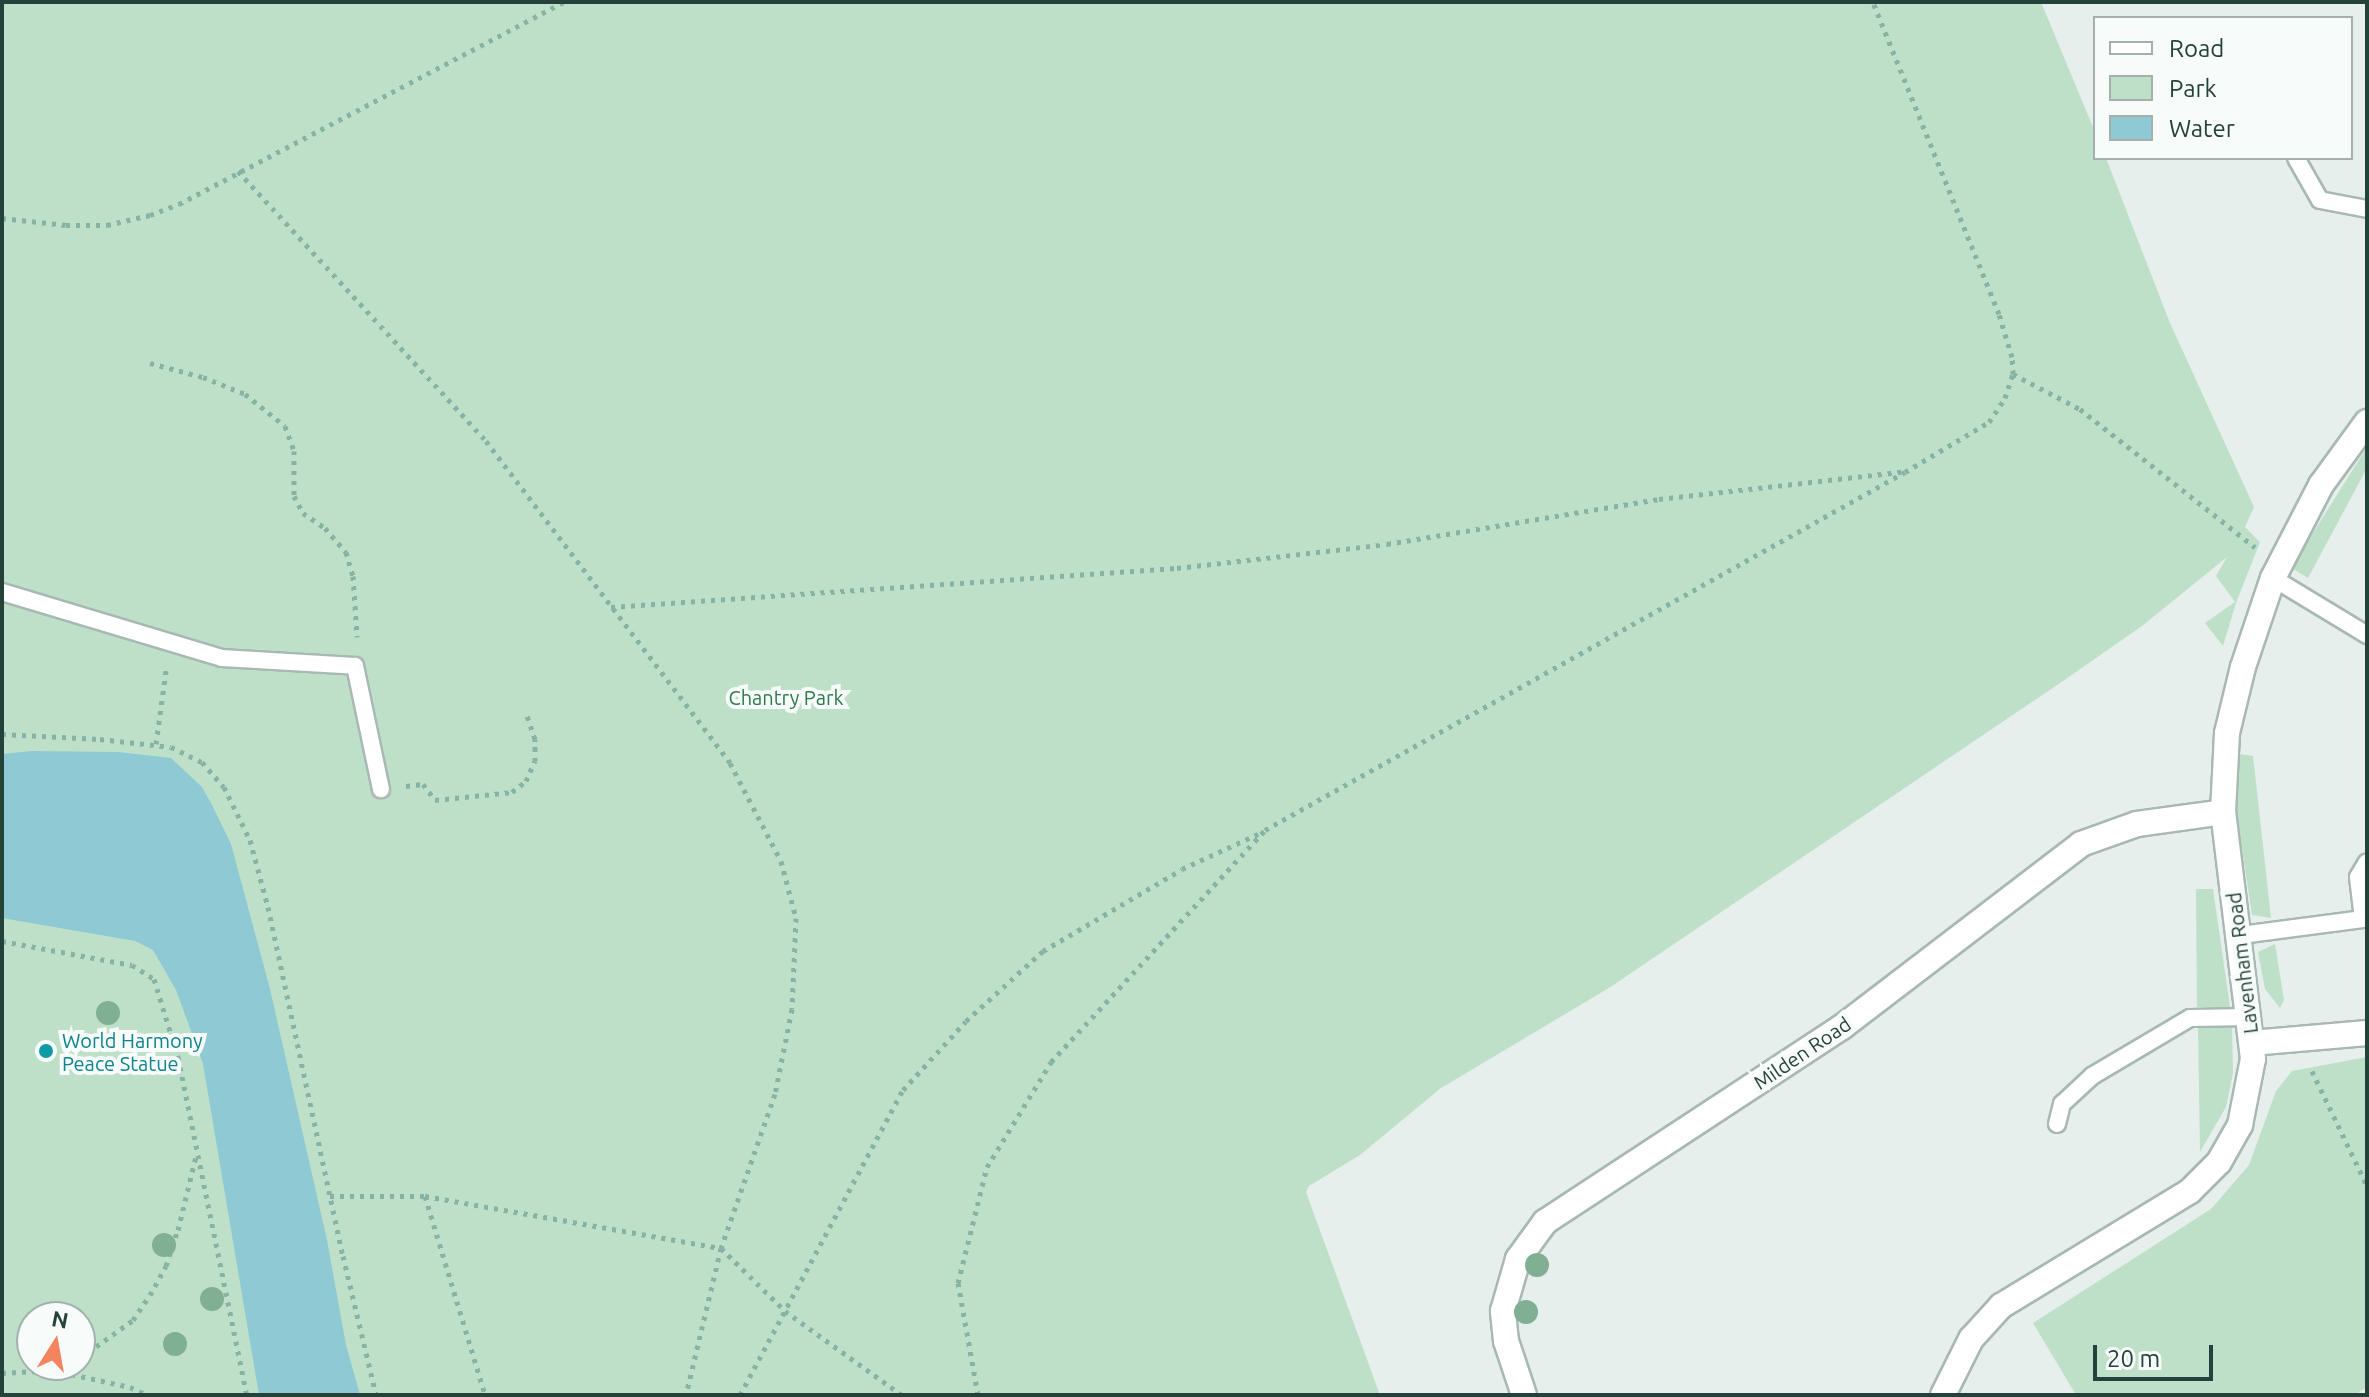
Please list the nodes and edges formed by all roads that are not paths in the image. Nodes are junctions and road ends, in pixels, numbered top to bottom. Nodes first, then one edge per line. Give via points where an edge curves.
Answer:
1 (2297, 160) edge
2 (2367, 209) edge
3 (2367, 422) edge
4 (2273, 578) junction
5 (2, 592) edge
6 (2367, 635) edge
7 (381, 789) road end
8 (2223, 812) junction
9 (2367, 862) edge
10 (2241, 935) junction
11 (2250, 1017) junction
12 (2367, 1033) edge
13 (2252, 1043) junction
14 (2057, 1124) dead end
15 (1524, 1395) edge
16 (1943, 1395) edge

1 - 2 lane via 2320,200
3 - 4 street, Lavenham Road via 2321,485
4 - 6 lane
4 - 8 street, Lavenham Road via 2232,707 2222,770
5 - 7 lane via 222,658 355,666
8 - 10 street, Lavenham Road
8 - 15 street, Milden Road via 2137,824 2081,844 1842,1027 1545,1222 1518,1259 1503,1311 1506,1341
9 - 10 lane via 2358,877 2363,919
10 - 11 street, Lavenham Road
11 - 13 street, Lavenham Road
11 - 14 lane via 2190,1018 2092,1076 2062,1104
12 - 13 street
13 - 16 street, Lavenham Road via 2244,1114 2209,1175 2001,1306 1971,1339

